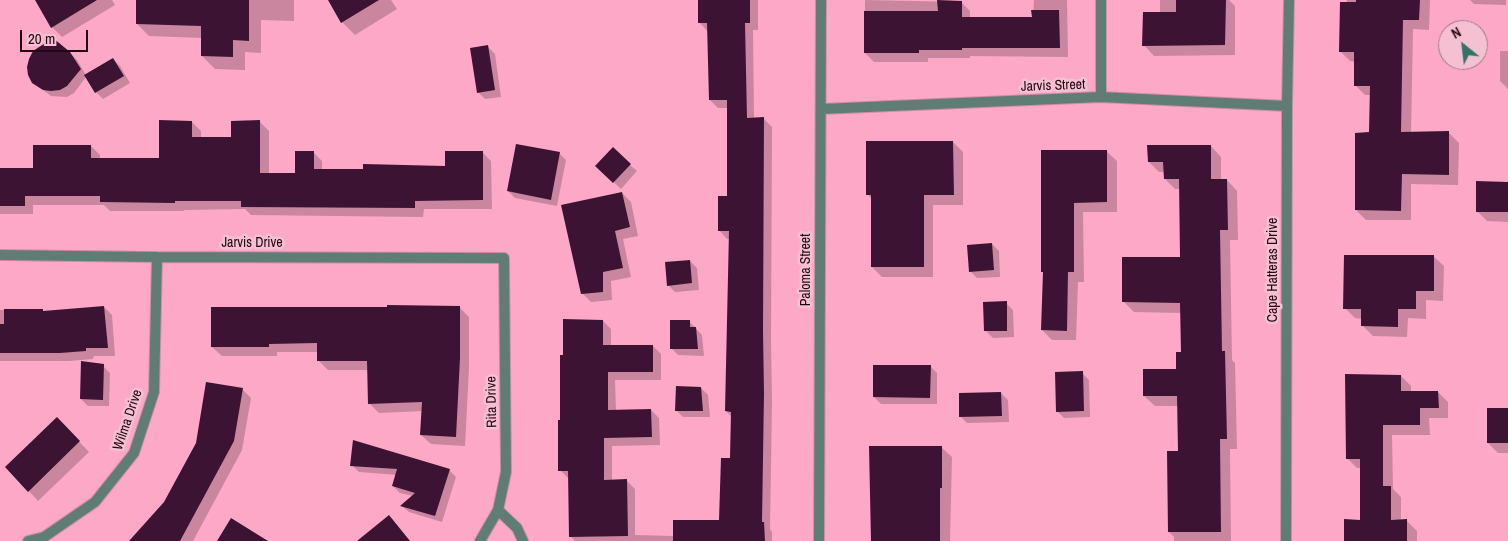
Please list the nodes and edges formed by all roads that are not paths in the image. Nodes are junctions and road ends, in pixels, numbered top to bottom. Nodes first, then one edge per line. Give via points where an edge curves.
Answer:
1 (822, 0) edge
2 (1101, 0) edge
3 (1289, 0) edge
4 (1101, 97) junction
5 (1287, 106) junction
6 (821, 109) junction
7 (0, 255) edge
8 (157, 257) junction
9 (504, 258) joint
10 (498, 510) junction
11 (28, 541) edge
12 (480, 541) edge
13 (523, 541) edge
14 (819, 541) edge
15 (1286, 541) edge

1 - 6 street, Paloma Street
2 - 4 street
3 - 5 street, Cape Hatteras Drive
4 - 5 street, Jarvis Street
4 - 6 street, Jarvis Street
5 - 15 street, Cape Hatteras Drive
6 - 14 street, Paloma Street
7 - 8 street, Jarvis Drive
8 - 9 street, Jarvis Drive
8 - 11 street, Wilma Drive via 154,392 134,453 95,502 44,537
9 - 10 street, Rita Drive via 506,472
10 - 12 street, Rita Drive
10 - 13 street via 517,528

